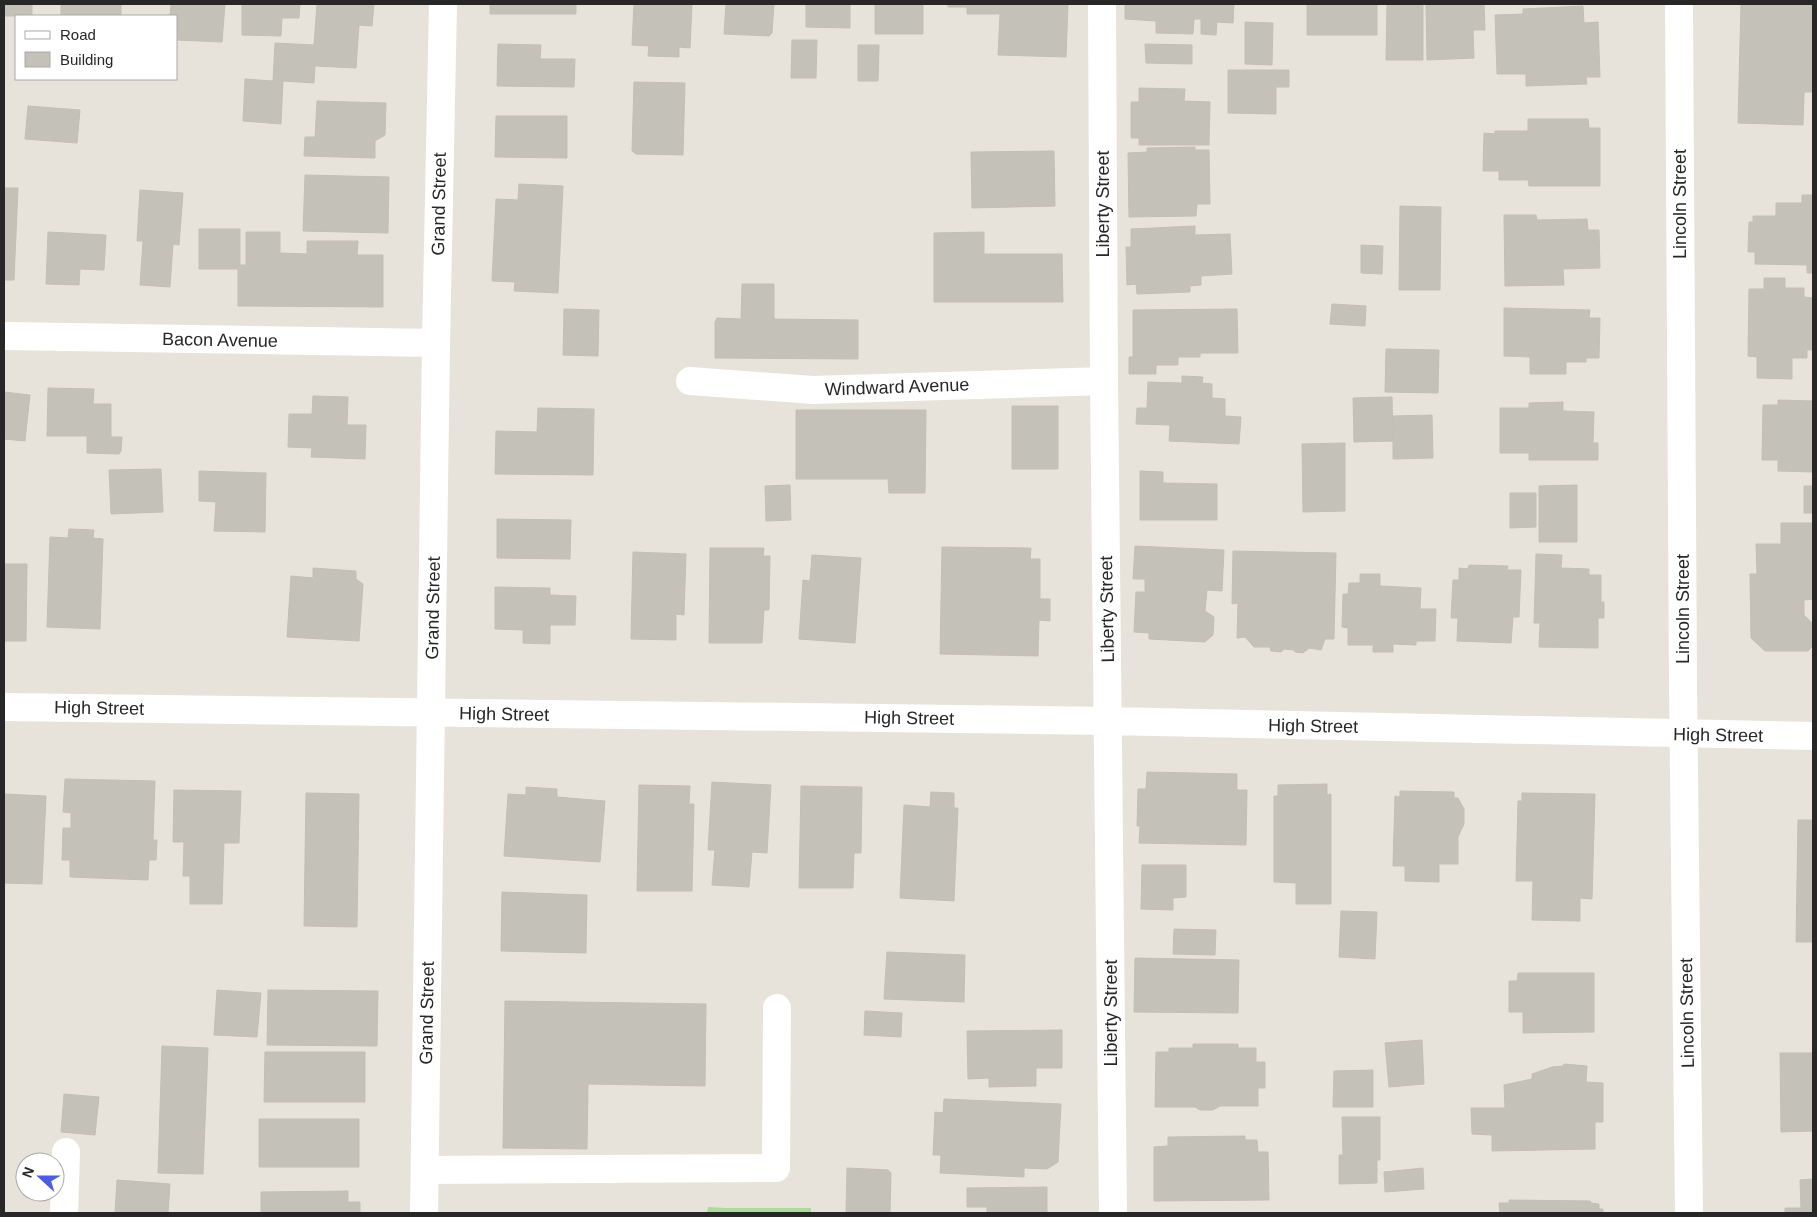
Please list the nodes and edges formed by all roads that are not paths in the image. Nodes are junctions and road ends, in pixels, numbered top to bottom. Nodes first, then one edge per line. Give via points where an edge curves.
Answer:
1 (443, 4) edge
2 (1102, 4) edge
3 (1679, 4) edge
4 (4, 336) edge
5 (436, 343) junction
6 (690, 381) dead end
7 (1104, 382) junction
8 (4, 706) edge
9 (431, 713) junction
10 (1108, 720) junction
11 (1684, 735) junction
12 (1813, 736) edge
13 (777, 1008) dead end
14 (66, 1152) dead end
15 (424, 1170) junction
16 (64, 1213) edge
17 (424, 1213) edge
18 (1113, 1213) edge
19 (1689, 1213) edge

1 - 5 street, Grand Street
2 - 7 street, Liberty Street
3 - 11 street, Lincoln Street
4 - 5 street, Bacon Avenue
5 - 9 street, Grand Street
6 - 7 street, Windward Avenue via 813,390
7 - 10 street, Liberty Street
8 - 9 street, High Street
9 - 10 street, High Street
9 - 15 street, Grand Street
10 - 11 street, High Street
10 - 18 street, Liberty Street
11 - 12 street, High Street
11 - 19 street, Lincoln Street
13 - 15 street via 776,1168
14 - 16 street
15 - 17 street, Grand Street

